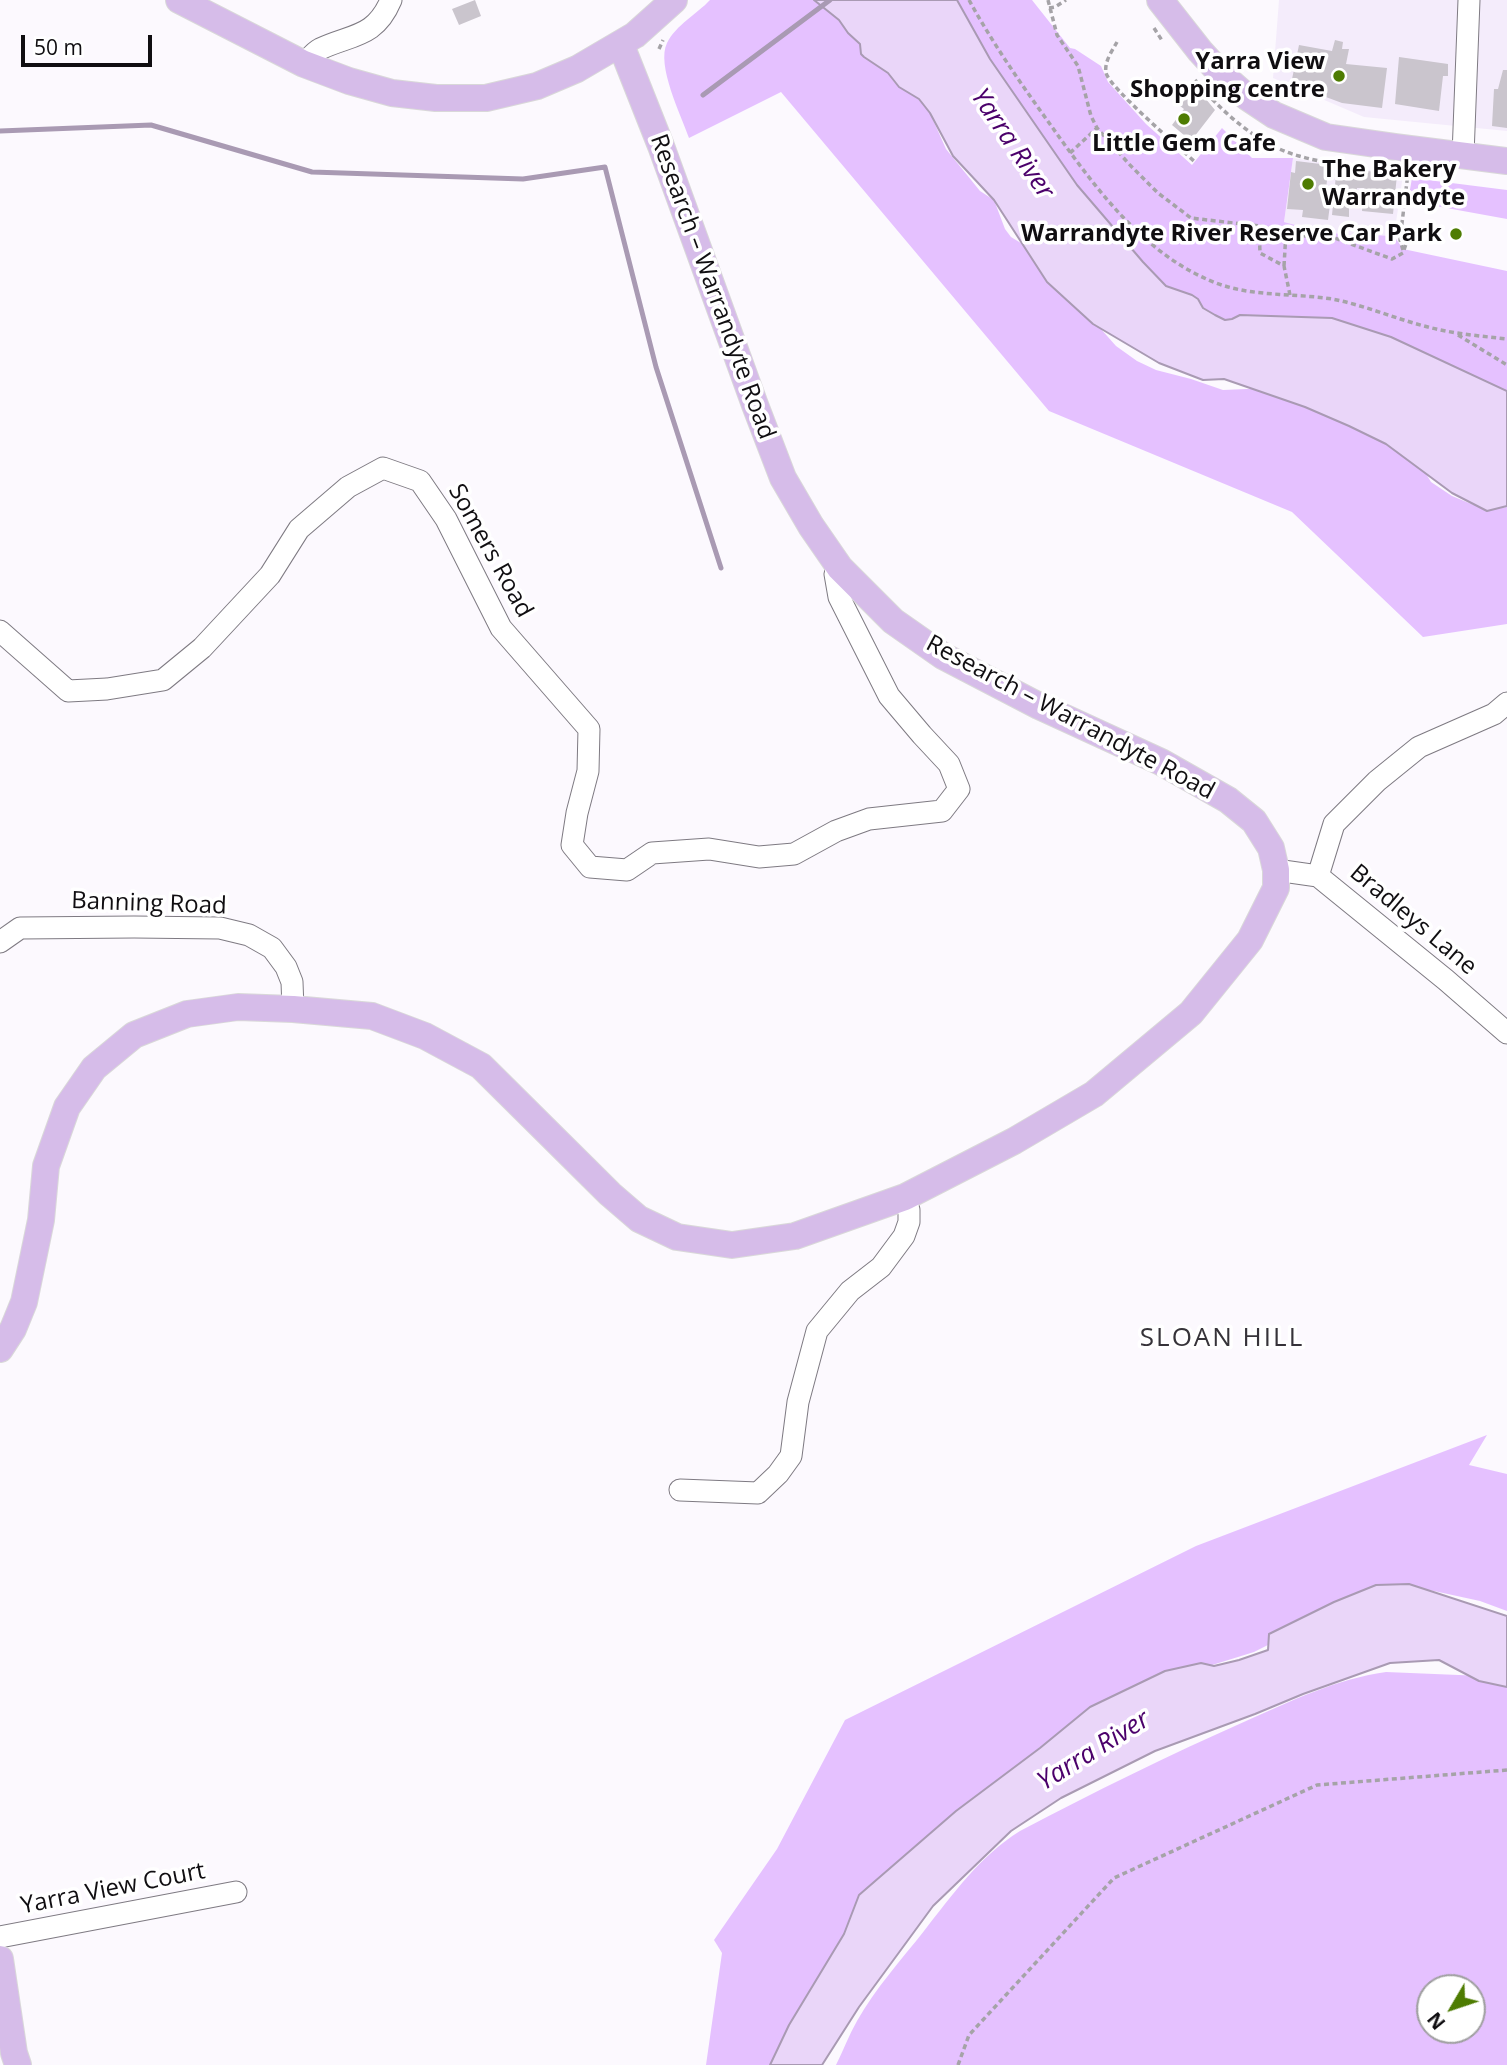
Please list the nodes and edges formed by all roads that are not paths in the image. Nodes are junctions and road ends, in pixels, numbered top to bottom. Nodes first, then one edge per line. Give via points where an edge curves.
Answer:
1 (179, 0) edge
2 (391, 0) edge
3 (674, 0) edge
4 (1160, 0) edge
5 (1469, 0) edge
6 (621, 45) junction
7 (304, 64) junction
8 (1463, 155) junction
9 (1507, 161) edge
10 (840, 568) junction
11 (0, 631) edge
12 (1507, 703) edge
13 (1276, 870) junction
14 (1318, 876) junction
15 (0, 942) edge
16 (293, 1009) junction
17 (1507, 1033) edge
18 (905, 1198) junction
19 (0, 1349) edge
20 (680, 1490) dead end
21 (236, 1892) dead end
22 (0, 1937) edge
23 (0, 1959) edge
24 (18, 2065) edge

1 - 7 main road
2 - 7 street via 378,23 363,34 319,50
3 - 6 main road
4 - 8 main road via 1222,75 1274,115 1326,137
5 - 8 street
6 - 7 main road via 537,86 486,99 393,93
6 - 10 main road, Research – Warrandyte Road via 783,478
8 - 9 main road
10 - 11 street, Somers Road via 835,574 839,597 889,696 949,764 959,789 942,811 869,819 794,854 759,858 709,849 652,853 627,870 590,867 572,845 588,771 589,729 501,628 446,519 420,481 383,468 348,487 299,529 270,575 202,648 163,680 68,691
10 - 13 main road, Research – Warrandyte Road via 893,621 943,656 1161,762 1228,800 1254,821 1271,848
12 - 14 street via 1494,714 1419,747 1377,781 1334,824
13 - 14 street, Bradleys Lane
13 - 18 main road via 1276,888 1250,940 1191,1013 1094,1094
14 - 17 street, Bradleys Lane
15 - 16 street, Banning Road via 20,928 220,928 249,935 272,948 292,982
16 - 18 main road via 372,1016 425,1036 481,1066 610,1194 639,1219 677,1237 732,1245 794,1236
16 - 19 main road via 238,1007 187,1014 134,1035 94,1068 67,1107 46,1166 41,1220 24,1302
18 - 20 street via 909,1222 904,1236 881,1267 850,1292 817,1331 798,1402 791,1456 778,1474 758,1493
21 - 22 street, Yarra View Court
23 - 24 main road

